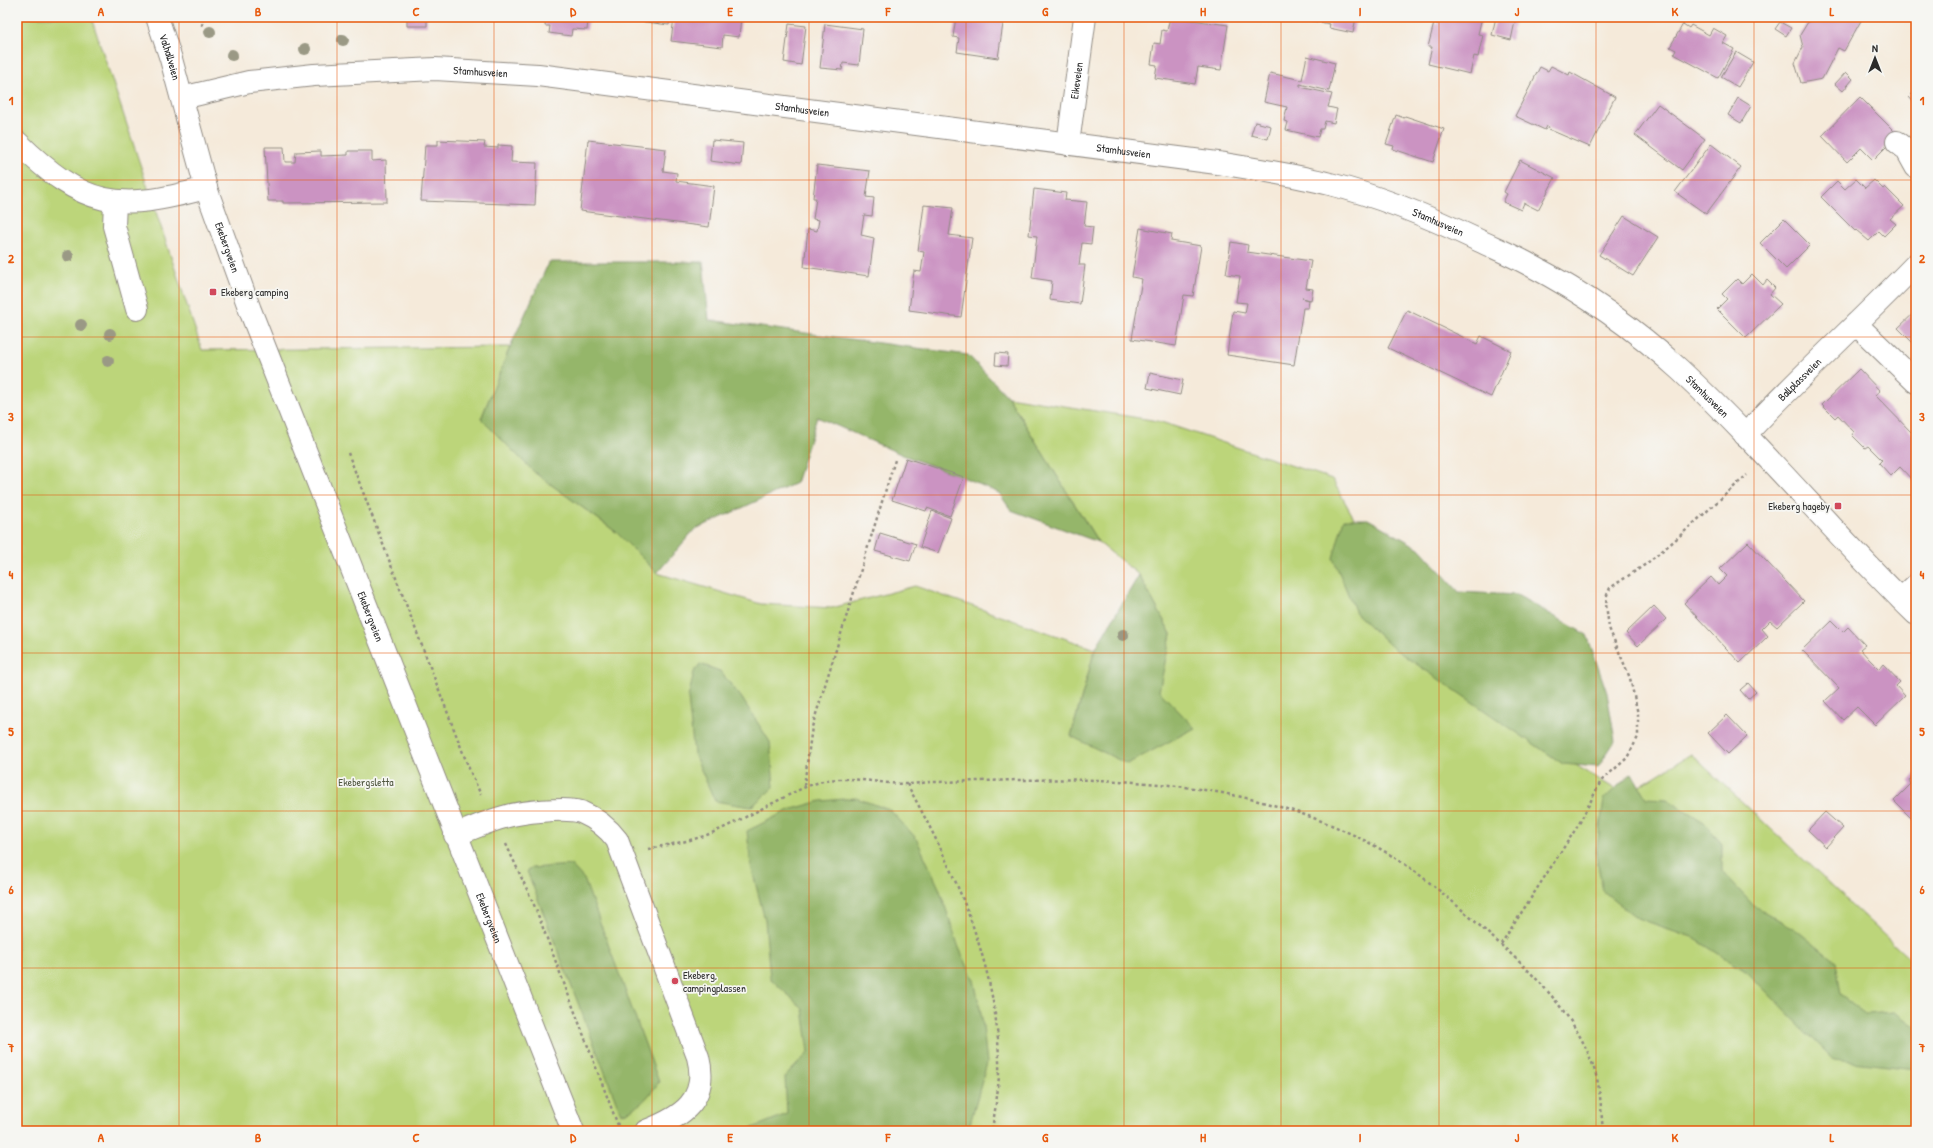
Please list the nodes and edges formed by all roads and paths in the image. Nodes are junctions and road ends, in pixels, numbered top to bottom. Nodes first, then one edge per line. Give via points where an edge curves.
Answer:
1 (157, 17) edge
2 (203, 17) edge
3 (1085, 17) edge
4 (202, 26) dead end
5 (182, 98) junction
6 (17, 142) edge
7 (1897, 142) dead end
8 (1068, 144) junction
9 (1916, 167) edge
10 (206, 188) junction
11 (114, 202) junction
12 (1916, 264) edge
13 (137, 309) dead end
14 (1856, 324) junction
15 (1916, 382) edge
16 (1745, 435) junction
17 (348, 453) dead end
18 (1765, 456) junction
19 (895, 460) dead end
20 (1911, 600) edge
21 (907, 784) junction
22 (804, 786) junction
23 (495, 821) junction
24 (455, 835) junction
25 (623, 854) junction
26 (1501, 944) junction
27 (573, 1131) edge
28 (620, 1131) edge
29 (646, 1131) edge
30 (992, 1131) edge
31 (1603, 1131) edge

1 - 5 street, Valhallveien
2 - 4 path
3 - 8 street, Eikeveien
5 - 8 street, Stamhusveien via 228,86 276,78 435,69 538,75
5 - 10 street, Ekebergveien
6 - 11 street via 40,164 79,191
7 - 9 street via 1906,149
8 - 16 street, Stamhusveien via 1297,176 1369,195 1442,222 1528,263 1577,291 1632,330 1679,369
10 - 11 street via 152,200
10 - 24 street, Ekebergveien via 252,317
11 - 13 street via 114,226
12 - 14 street, Ballplassveien
14 - 15 street
14 - 16 street, Ballplassveien via 1786,391
16 - 18 street, Stamhusveien
17 - 23 path via 470,771
18 - 20 street, Stamhusveien via 1860,558
18 - 26 path via 1674,542 1610,588 1606,604 1609,628 1630,678 1638,714 1638,737 1627,758 1601,781 1579,824
19 - 22 path via 812,727
21 - 22 path via 851,779 828,780
21 - 26 path via 1053,780 1134,782 1186,787 1282,808 1349,833 1382,851 1412,870 1462,909
21 - 30 path via 934,833 962,894 994,1003 999,1063
22 - 25 path via 712,833
23 - 24 street
23 - 25 street via 505,816 561,809 580,812 609,829
23 - 28 path via 535,907
24 - 27 street, Ekebergveien
25 - 29 street via 701,1070 701,1082 689,1106 676,1118
26 - 31 path via 1562,1007 1588,1054 1598,1084

